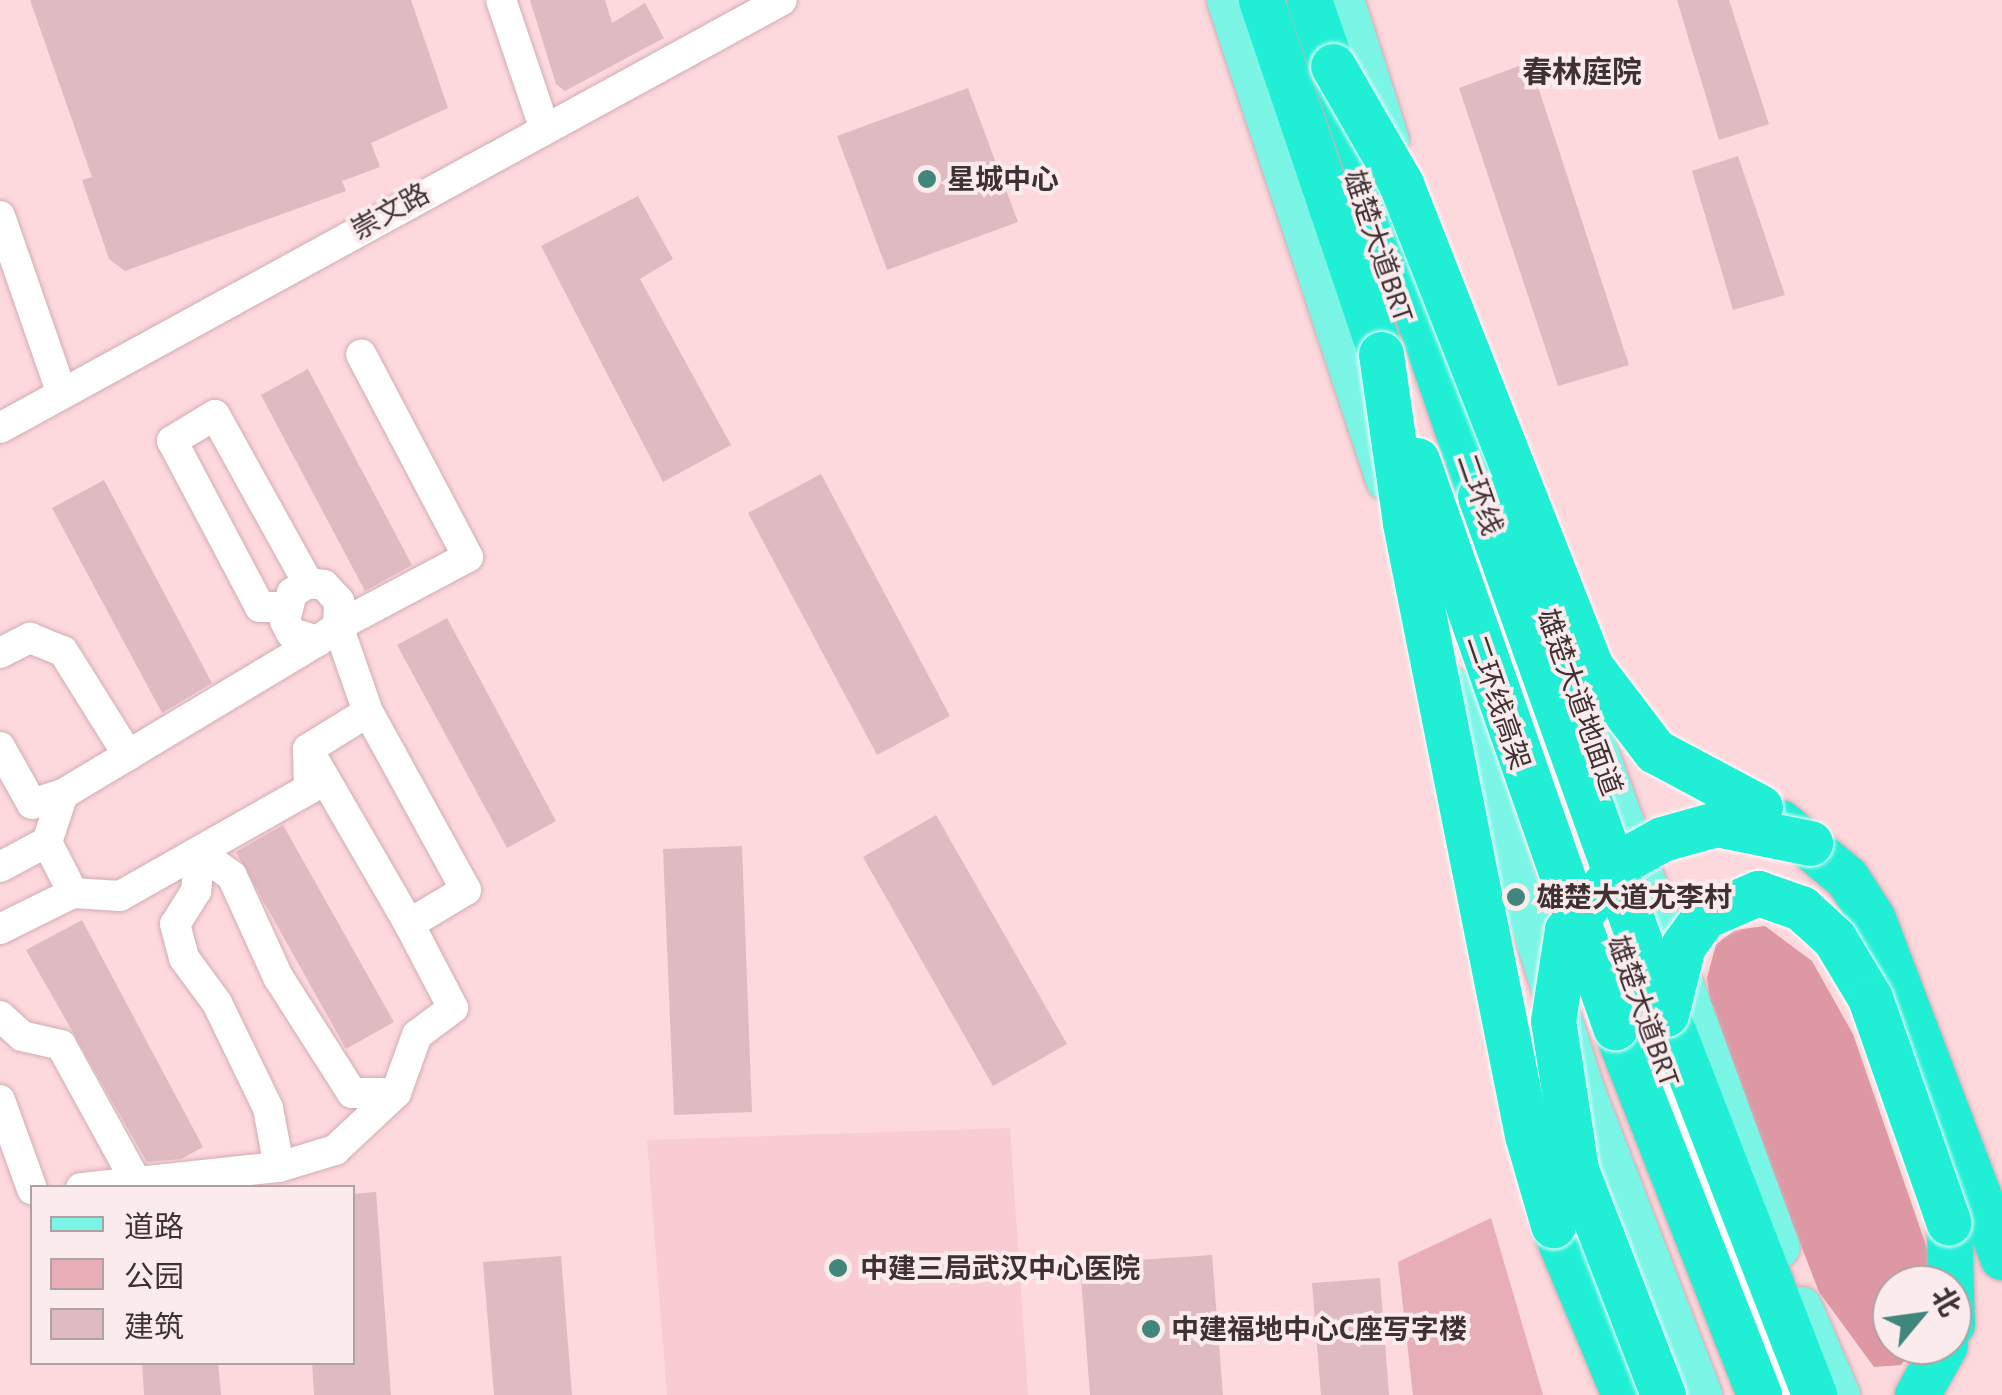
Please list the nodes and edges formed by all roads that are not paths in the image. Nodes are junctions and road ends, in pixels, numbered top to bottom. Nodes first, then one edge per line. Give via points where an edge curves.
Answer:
1 (501, 0) edge
2 (782, 0) edge
3 (1227, 0) edge
4 (1261, 0) edge
5 (1296, 0) edge
6 (1309, 0) edge
7 (1344, 0) edge
8 (1333, 66) junction
9 (544, 127) junction
10 (0, 216) edge
11 (361, 354) dead end
12 (1381, 354) junction
13 (62, 394) junction
14 (0, 428) edge
15 (308, 583) junction
16 (284, 606) junction
17 (328, 634) junction
18 (0, 653) edge
19 (368, 712) junction
20 (0, 747) edge
21 (308, 749) junction
22 (128, 755) junction
23 (63, 794) junction
24 (46, 842) junction
25 (1810, 843) junction
26 (198, 852) junction
27 (0, 867) edge
28 (73, 893) junction
29 (409, 924) junction
30 (0, 929) edge
31 (1661, 1001) junction
32 (0, 1016) edge
33 (396, 1093) junction
34 (0, 1100) edge
35 (279, 1167) junction
36 (137, 1182) junction
37 (31, 1185) edge
38 (109, 1185) edge
39 (2002, 1257) edge
40 (1950, 1265) edge
41 (1658, 1283) junction
42 (1804, 1312) junction
43 (1934, 1365) edge
44 (1624, 1395) edge
45 (1648, 1395) edge
46 (1663, 1395) edge
47 (1702, 1395) edge
48 (1759, 1395) edge
49 (1788, 1395) edge
50 (1814, 1395) edge
51 (1840, 1395) edge
52 (1869, 1395) edge
53 (1917, 1395) edge

1 - 9 street
2 - 9 street, 崇文路
3 - 41 main road via 1586,1094
4 - 12 highway, 二环线高架
5 - 49 street, 雄楚大道BRT via 1535,708
6 - 8 highway, 二环线
7 - 42 main road, 雄楚大道地面道 via 1484,439
8 - 25 highway, bridge via 1408,202 1591,667 1654,750
8 - 31 highway, 二环线, bridge
9 - 13 street, 崇文路
10 - 13 street
11 - 17 street via 468,557
12 - 44 highway, bridge via 1405,523 1527,1136 1553,1225
12 - 48 highway, 二环线高架, bridge via 1672,1186
13 - 14 street, 崇文路
15 - 16 street
15 - 16 street via 215,415 172,442 260,607
15 - 17 street via 324,585 339,600
16 - 17 street via 291,633
17 - 19 street
17 - 22 street
18 - 22 street via 30,638 63,651
19 - 21 street
19 - 29 street via 466,890
20 - 23 street via 32,804
21 - 26 street via 308,790
21 - 29 street
22 - 23 street
23 - 24 street
24 - 27 street
24 - 28 street
25 - 39 highway via 1874,918
25 - 46 highway, bridge via 1716,824 1662,839 1591,894 1563,944 1554,1021 1576,1168
26 - 28 street via 120,896
26 - 33 street via 232,876 278,977 352,1093
26 - 35 street via 196,891 174,924 184,958 217,1003 268,1108
28 - 30 street
29 - 33 street via 452,1008 417,1036
31 - 40 highway, bridge via 1683,946 1705,916 1732,901 1758,892 1800,908 1834,938 1870,998 1949,1223
31 - 50 highway, 二环线
32 - 36 street via 22,1036 61,1045
33 - 35 street via 335,1150
34 - 37 street
35 - 36 street
36 - 38 street
41 - 45 main road via 1660,1338
41 - 47 main road
42 - 51 main road, 雄楚大道地面道
42 - 52 main road
43 - 53 highway

